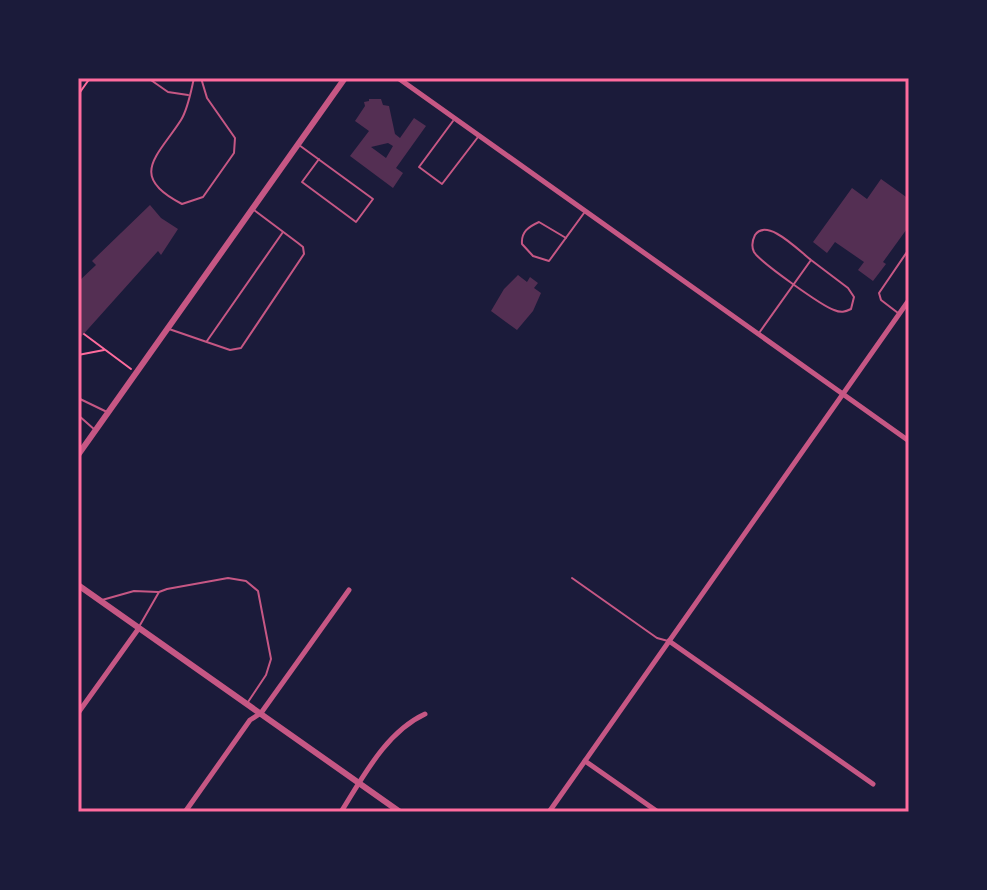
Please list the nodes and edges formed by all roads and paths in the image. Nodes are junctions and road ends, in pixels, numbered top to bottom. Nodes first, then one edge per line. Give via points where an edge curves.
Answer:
1 (90, 78) edge
2 (148, 78) edge
3 (194, 78) edge
4 (201, 78) edge
5 (345, 78) edge
6 (398, 78) edge
7 (78, 95) edge
8 (190, 95) junction
9 (455, 119) junction
10 (479, 136) junction
11 (298, 145) junction
12 (319, 159) junction
13 (253, 209) junction
14 (585, 212) junction
15 (283, 232) junction
16 (566, 238) junction
17 (909, 249) edge
18 (811, 260) junction
19 (794, 284) junction
20 (909, 300) edge
21 (899, 314) junction
22 (168, 328) junction
23 (84, 334) dead end
24 (758, 334) junction
25 (91, 339) junction
26 (207, 342) junction
27 (106, 350) junction
28 (93, 352) junction
29 (78, 355) edge
30 (132, 370) dead end
31 (843, 394) junction
32 (78, 398) edge
33 (108, 412) junction
34 (78, 415) edge
35 (96, 430) junction
36 (909, 441) edge
37 (78, 455) edge
38 (572, 578) dead end
39 (78, 585) edge
40 (349, 590) dead end
41 (159, 592) junction
42 (100, 601) junction
43 (139, 628) junction
44 (669, 641) junction
45 (247, 703) junction
46 (78, 713) edge
47 (261, 713) junction
48 (425, 714) dead end
49 (585, 761) junction
50 (359, 783) junction
51 (873, 784) dead end
52 (185, 812) edge
53 (341, 812) edge
54 (400, 812) edge
55 (549, 812) edge
56 (658, 812) edge

1 - 7 path
2 - 8 lane via 168,92
3 - 8 lane
4 - 8 lane via 207,98 235,138 234,153 203,197 182,204 160,193 151,171
5 - 11 street
6 - 9 street
9 - 10 street
9 - 10 lane via 419,167 442,184
10 - 14 street
11 - 12 lane
11 - 13 street
12 - 12 lane via 373,199 356,222 302,182
13 - 15 lane
13 - 22 street
14 - 16 lane
14 - 24 street
15 - 26 lane
15 - 26 lane via 303,247 304,254 241,348
16 - 16 lane via 549,261 533,256 521,237 539,222
17 - 21 lane via 879,293
18 - 19 lane
18 - 19 lane via 848,288 854,297 851,309 837,312
18 - 19 lane via 767,229 753,239 756,256
19 - 24 lane
20 - 21 street
21 - 31 street
22 - 26 lane
22 - 33 street
23 - 25 path
24 - 31 street
25 - 27 path
25 - 28 path
27 - 28 path
27 - 30 path
28 - 29 path
31 - 36 street
31 - 44 street
32 - 33 lane
33 - 35 street
34 - 35 lane
35 - 37 street
38 - 44 lane via 657,638
39 - 42 street
40 - 47 street
41 - 42 lane via 134,591
41 - 43 lane
41 - 45 lane via 228,578 246,581 258,591 271,659
42 - 43 street
43 - 45 street
43 - 46 street
44 - 49 street
44 - 51 street
45 - 47 street
47 - 50 street
47 - 52 street via 250,720
48 - 50 street via 398,731
49 - 55 street
49 - 56 street
50 - 53 street
50 - 54 street

